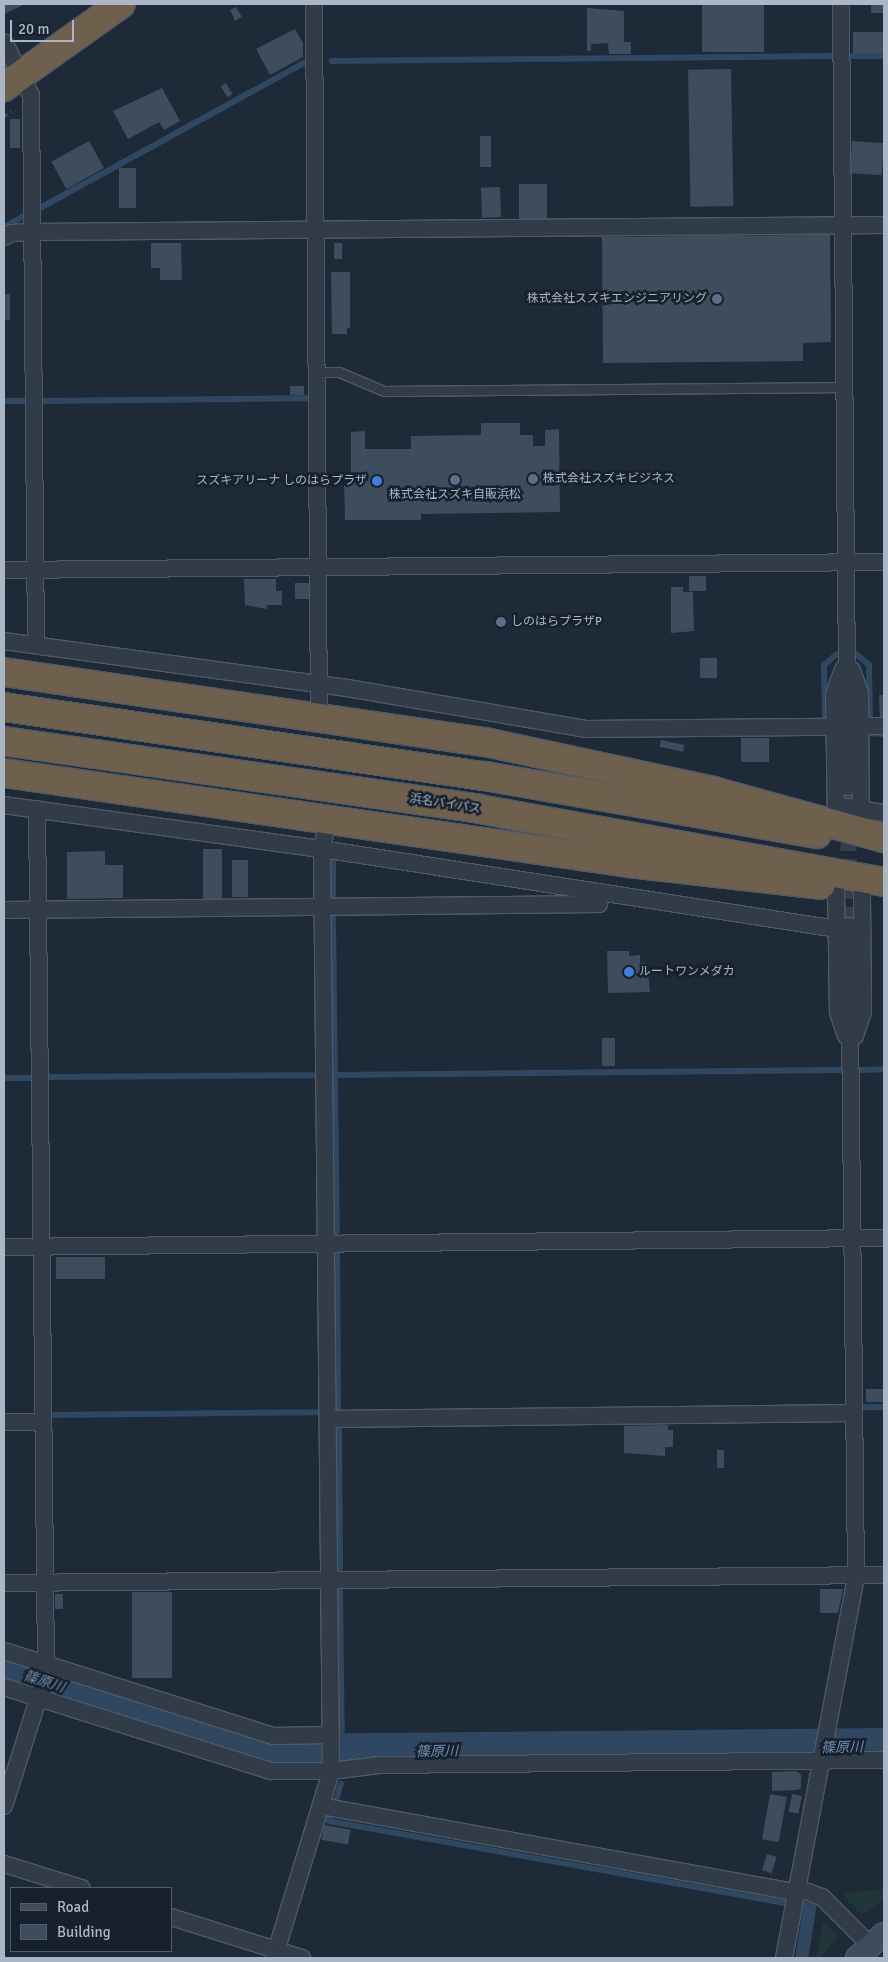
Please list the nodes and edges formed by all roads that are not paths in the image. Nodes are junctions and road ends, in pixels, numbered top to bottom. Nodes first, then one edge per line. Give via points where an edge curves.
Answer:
1 (121, 4) edge
2 (314, 4) edge
3 (841, 4) edge
4 (5, 46) edge
5 (12, 81) edge
6 (843, 225) junction
7 (884, 225) edge
8 (316, 230) junction
9 (32, 232) junction
10 (4, 237) edge
11 (318, 372) junction
12 (844, 386) junction
13 (884, 562) edge
14 (846, 563) junction
15 (320, 567) junction
16 (4, 570) edge
17 (35, 570) junction
18 (4, 641) edge
19 (36, 644) junction
20 (847, 656) junction
21 (4, 672) edge
22 (321, 684) junction
23 (4, 707) edge
24 (319, 716) junction
25 (860, 726) junction
26 (884, 726) edge
27 (835, 727) junction
28 (4, 741) edge
29 (4, 773) edge
30 (848, 787) tunnel mouth
31 (4, 805) edge
32 (37, 809) junction
33 (884, 813) edge
34 (328, 818) junction
35 (856, 821) edge
36 (884, 847) edge
37 (322, 849) junction
38 (867, 888) edge
39 (601, 892) junction
40 (323, 907) junction
41 (4, 910) edge
42 (38, 910) junction
43 (843, 928) junction
44 (851, 1050) junction
45 (853, 1238) junction
46 (884, 1238) edge
47 (326, 1244) junction
48 (42, 1246) junction
49 (4, 1247) edge
50 (854, 1414) junction
51 (328, 1419) junction
52 (4, 1422) edge
53 (43, 1422) junction
54 (884, 1575) edge
55 (856, 1576) junction
56 (330, 1581) junction
57 (45, 1582) junction
58 (4, 1583) edge
59 (4, 1651) edge
60 (47, 1666) junction
61 (4, 1687) edge
62 (39, 1695) junction
63 (331, 1738) junction
64 (823, 1752) junction
65 (884, 1760) edge
66 (331, 1767) junction
67 (4, 1806) edge
68 (321, 1806) junction
69 (4, 1864) edge
70 (78, 1887) edge
71 (797, 1890) junction
72 (172, 1917) edge
73 (870, 1946) edge
74 (275, 1954) edge
75 (302, 1958) edge
76 (784, 1958) edge

1 - 5 highway
2 - 8 street
3 - 6 street
4 - 5 street
5 - 9 street via 31,96
6 - 7 street
6 - 8 street
6 - 12 street
8 - 9 street
8 - 11 street
9 - 10 street via 12,233
9 - 17 street
11 - 12 lane via 339,372 384,391
11 - 15 street
12 - 14 street
13 - 14 street
14 - 15 street
14 - 20 street
15 - 17 street
15 - 22 street
16 - 17 street
17 - 19 street
18 - 19 street
19 - 22 street
20 - 25 street via 860,693
20 - 27 street via 834,694
20 - 30 street
21 - 24 highway
22 - 24 street
22 - 27 street via 586,729
23 - 36 highway via 465,773
24 - 35 highway via 565,758
25 - 26 street
25 - 35 street
27 - 35 street
28 - 38 highway, 浜名バイパス via 470,808
29 - 34 highway
31 - 32 street
32 - 37 street
32 - 42 street
33 - 35 street
34 - 37 street
34 - 38 highway via 629,863
37 - 39 street
37 - 40 street
38 - 43 street
38 - 44 street via 863,1012
39 - 40 street via 599,904
39 - 43 street
40 - 42 street
40 - 47 street
41 - 42 street
42 - 48 street
43 - 44 street via 838,1012
44 - 45 street
45 - 46 street
45 - 47 street
45 - 50 street
47 - 48 street
47 - 51 street
48 - 49 street
48 - 53 street
50 - 51 street
50 - 55 street
51 - 56 street
52 - 53 street
53 - 57 street
54 - 55 street
55 - 56 street
55 - 64 street
56 - 57 street
56 - 63 street
57 - 58 street
57 - 60 street
59 - 60 street
60 - 62 street
60 - 63 street via 273,1736
61 - 62 street
62 - 66 street via 271,1771
62 - 67 street
63 - 66 street
64 - 65 street
64 - 66 street
64 - 71 street
66 - 68 street
68 - 71 street
68 - 74 street
69 - 70 street
71 - 73 street via 822,1897
71 - 76 street
72 - 74 street
74 - 75 street

